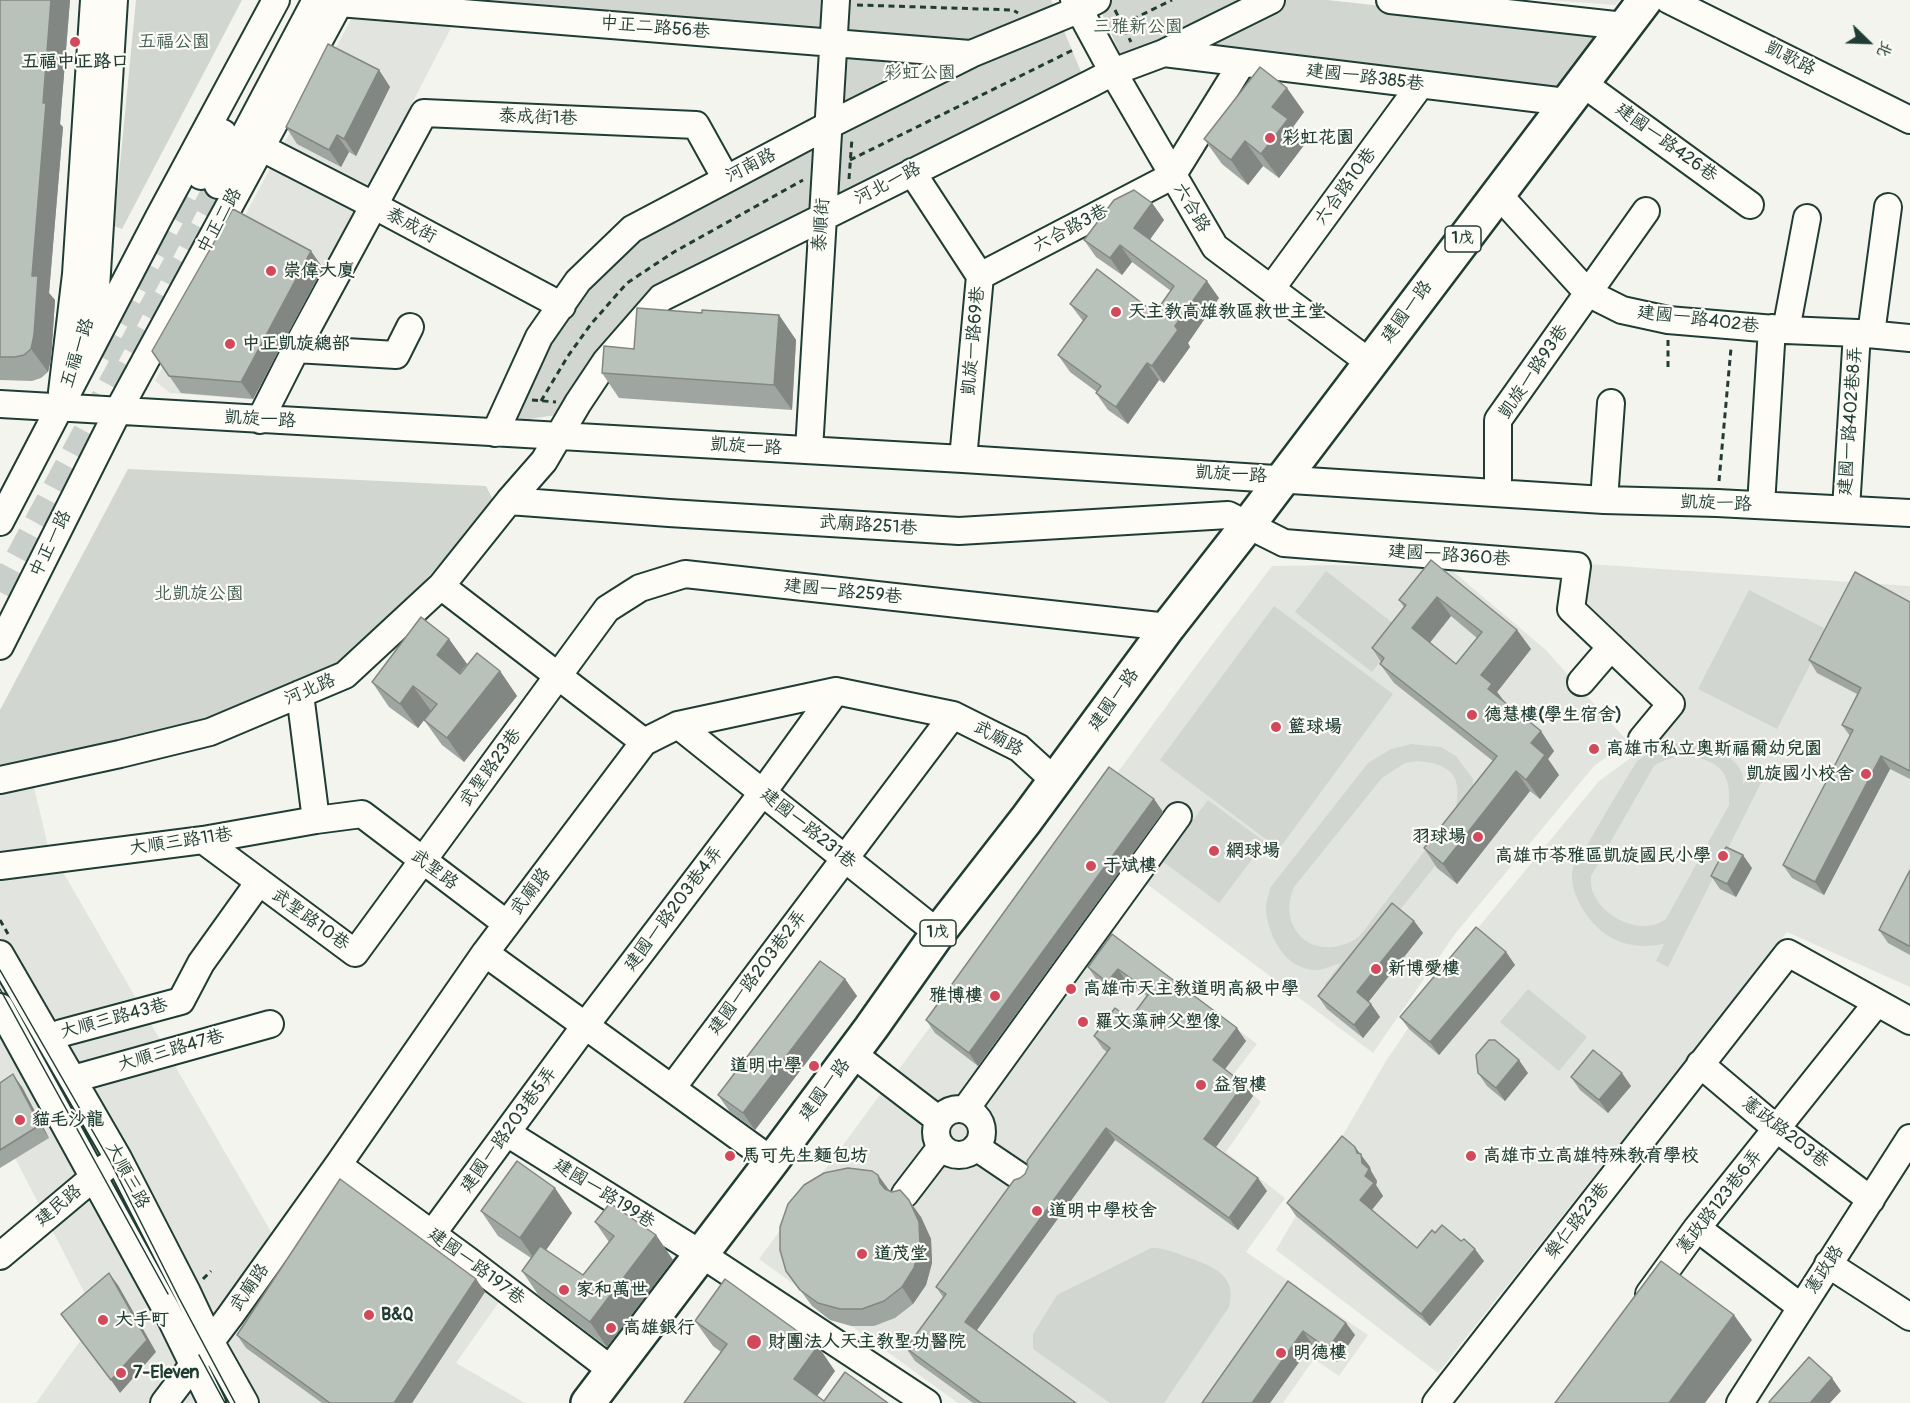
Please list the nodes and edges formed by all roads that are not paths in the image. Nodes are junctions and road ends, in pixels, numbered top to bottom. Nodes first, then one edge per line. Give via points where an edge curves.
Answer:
1 (94, 0) edge
2 (114, 0) edge
3 (276, 0) edge
4 (293, 0) edge
5 (1271, 0) edge
6 (1390, 0) edge
7 (1645, 0) edge
8 (1670, 0) edge
9 (332, 1) edge
10 (846, 3) edge
11 (1090, 3) edge
12 (1486, 5) edge
13 (1624, 26) junction
14 (834, 43) junction
15 (1164, 53) junction
16 (971, 54) junction
17 (1242, 63) junction
18 (1113, 72) junction
19 (1421, 84) junction
20 (1574, 92) junction
21 (1910, 120) edge
22 (829, 125) junction
23 (260, 147) junction
24 (912, 172) junction
25 (1172, 176) junction
26 (726, 179) junction
27 (1497, 193) junction
28 (1750, 204) dead end
29 (373, 205) junction
30 (1888, 207) dead end
31 (1646, 211) dead end
32 (822, 218) junction
33 (1807, 218) dead end
34 (980, 276) junction
35 (1271, 289) junction
36 (1588, 293) junction
37 (562, 306) junction
38 (410, 327) dead end
39 (1779, 329) junction
40 (1864, 334) junction
41 (1910, 338) edge
42 (296, 349) junction
43 (1369, 362) junction
44 (1611, 403) dead end
45 (0, 404) edge
46 (60, 407) junction
47 (118, 411) junction
48 (260, 420) junction
49 (495, 433) junction
50 (555, 436) junction
51 (102, 443) junction
52 (809, 450) junction
53 (963, 459) junction
54 (1282, 478) junction
55 (1498, 493) junction
56 (1604, 500) junction
57 (509, 501) junction
58 (1761, 505) junction
59 (1846, 509) junction
60 (1910, 513) edge
61 (1238, 520) junction
62 (0, 522) edge
63 (441, 586) junction
64 (1168, 627) junction
65 (0, 646) edge
66 (1611, 647) junction
67 (559, 676) junction
68 (1581, 682) dead end
69 (836, 691) junction
70 (300, 694) junction
71 (953, 715) junction
72 (678, 725) junction
73 (1642, 739) dead end
74 (644, 742) junction
75 (0, 780) edge
76 (1054, 780) junction
77 (763, 792) junction
78 (362, 814) joint
79 (1178, 816) dead end
80 (316, 820) junction
81 (202, 840) junction
82 (845, 858) junction
83 (423, 861) junction
84 (0, 866) edge
85 (260, 882) junction
86 (507, 924) junction
87 (938, 933) junction
88 (485, 953) junction
89 (0, 954) edge
90 (1876, 1004) junction
91 (0, 1007) edge
92 (1910, 1022) edge
93 (270, 1024) dead end
94 (585, 1026) junction
95 (49, 1038) junction
96 (852, 1054) junction
97 (1700, 1064) junction
98 (73, 1079) junction
99 (672, 1088) junction
100 (965, 1110) junction
101 (939, 1120) junction
102 (1777, 1129) junction
103 (507, 1133) junction
104 (1910, 1137) edge
105 (941, 1147) junction
106 (976, 1147) junction
107 (118, 1158) junction
108 (772, 1161) junction
109 (338, 1165) junction
110 (94, 1176) junction
111 (1022, 1178) edge
112 (905, 1194) edge
113 (1871, 1200) junction
114 (1697, 1228) junction
115 (432, 1234) junction
116 (701, 1254) junction
117 (0, 1256) edge
118 (1828, 1264) junction
119 (1801, 1307) junction
120 (1636, 1311) edge
121 (1910, 1317) edge
122 (210, 1341) junction
123 (193, 1364) junction
124 (603, 1392) edge
125 (164, 1403) edge
126 (212, 1403) edge
127 (246, 1403) edge
128 (927, 1403) edge
129 (1436, 1403) edge
130 (1740, 1403) edge

1 - 46 street, 五福一路 via 76,274
2 - 46 street, 五福一路 via 94,304
3 - 46 street
4 - 9 street, 中正二路 via 210,180
5 - 15 street, 河北一路
6 - 12 street
7 - 13 main road, 建國一路 / 1戊
8 - 21 street, 凱歌路
9 - 14 street, 中正二路56巷
9 - 23 street, 中正二路
10 - 14 street, 泰順街
11 - 16 street, 河南路
11 - 18 street, 六合路
12 - 13 street
13 - 20 main road, 建國一路 / 1戊
14 - 16 street, 中正二路56巷
14 - 22 street, 泰順街
15 - 17 street, 建國一路385巷
15 - 18 street, 河北一路
16 - 22 street, 河南路
17 - 19 street, 建國一路385巷
17 - 25 street
18 - 24 street, 河北一路
18 - 25 street, 六合路
19 - 20 street, 建國一路385巷
19 - 35 street, 六合路10巷
20 - 27 main road, 建國一路 / 1戊
20 - 28 street, 建國一路426巷
22 - 26 street, 河南路
22 - 32 street, 泰順街
23 - 29 street, 泰成街
23 - 47 street, 中正二路
24 - 32 street, 河北一路
24 - 34 street, 凱旋一路69巷
25 - 34 street, 六合路3巷
25 - 35 street, 六合路 via 1215,248
26 - 29 street, 泰成街1巷 via 696,125 424,113
26 - 37 street, 河南路 via 632,229 578,281
27 - 36 street, 建國一路402巷
27 - 43 main road, 建國一路 / 1戊
29 - 37 street, 泰成街
29 - 42 street
30 - 40 street, 建國一路402巷8弄
31 - 36 street, 凱旋一路93巷
32 - 50 street, 河北一路 via 661,298 606,362
32 - 52 street, 泰順街
33 - 39 street
34 - 53 street, 凱旋一路69巷
35 - 43 street, 六合路
36 - 39 street, 建國一路402巷 via 1622,310 1668,320
36 - 55 street, 凱旋一路93巷 via 1498,420
37 - 49 street, 河南路 via 540,337
38 - 42 street via 396,355
39 - 40 street, 建國一路402巷
39 - 58 street
40 - 41 street, 建國一路402巷
40 - 59 street, 建國一路402巷8弄
42 - 48 street
43 - 54 main road, 建國一路 / 1戊
44 - 56 street
45 - 46 street, 凱旋一路
46 - 47 street, 凱旋一路
46 - 51 street
46 - 62 street
47 - 48 street, 凱旋一路
47 - 51 street, 中正二路
48 - 49 street, 凱旋一路
49 - 50 street, 凱旋一路
50 - 52 street, 凱旋一路
50 - 57 street, 河北路 via 544,461
51 - 65 street, 中正一路
52 - 53 street, 凱旋一路
53 - 54 street, 凱旋一路
54 - 55 street, 凱旋一路
54 - 61 main road, 建國一路 / 1戊
55 - 56 street, 凱旋一路
56 - 58 street, 凱旋一路
57 - 61 street, 武廟路251巷 via 959,531
57 - 63 street, 河北路
58 - 59 street, 凱旋一路
59 - 60 street, 凱旋一路
61 - 64 main road, 建國一路 / 1戊
61 - 66 street, 建國一路360巷 via 1284,543 1577,566 1571,609
63 - 67 street
63 - 70 street, 河北路 via 345,675
64 - 67 street, 建國一路259巷 via 685,574 640,588 607,609
64 - 76 main road, 建國一路 / 1戊
66 - 68 street
66 - 73 street, 建國一路360巷 via 1671,704
67 - 74 street
67 - 83 street, 武聖路23巷
69 - 71 street, 武廟路
69 - 72 street, 武廟路
69 - 77 street, 建國一路203巷4弄
70 - 75 street, 河北路 via 210,732
70 - 80 street
71 - 76 street, 武廟路 via 1019,748
71 - 82 street, 建國一路203巷2弄
72 - 74 street, 武廟路
72 - 77 street, 建國一路231巷
74 - 86 street, 武廟路
76 - 87 main road, 建國一路 / 1戊
77 - 82 street, 建國一路231巷
77 - 94 street, 建國一路203巷4弄
78 - 80 street, 大順三路11巷
78 - 83 street, 武聖路
79 - 100 street
80 - 81 street, 大順三路11巷
81 - 84 street, 大順三路11巷
81 - 85 street, 武聖路10巷
82 - 87 street, 建國一路231巷
82 - 99 street, 建國一路203巷2弄
83 - 85 street, 武聖路10巷 via 356,953
83 - 86 street, 武聖路
85 - 95 street, 大順三路43巷 via 201,963 181,1001
86 - 88 street, 武廟路
87 - 96 main road, 建國一路 / 1戊
88 - 94 street
88 - 109 street, 武廟路
89 - 95 street, 大順三路
90 - 92 street
90 - 97 street, 樂仁路23巷 via 1788,953
90 - 102 street, 憲政路123巷6弄
91 - 110 street, 大順三路
93 - 98 street, 大順三路47巷
94 - 99 street
94 - 103 street, 建國一路203巷5弄
95 - 98 street, 大順三路
96 - 101 street
96 - 108 main road, 建國一路 / 1戊
97 - 102 street, 憲政路203巷
97 - 129 street, 樂仁路23巷
98 - 107 street, 大順三路
99 - 108 street
100 - 101 street via 950,1111
100 - 106 street via 980,1125
101 - 105 street via 936,1134
102 - 113 street, 憲政路203巷
102 - 114 street, 憲政路123巷6弄
103 - 115 street, 建國一路203巷5弄
103 - 116 street, 建國一路199巷
104 - 113 street, 憲政路
105 - 106 street via 954,1155
105 - 112 street
106 - 111 street
107 - 110 street, 建民路
107 - 122 street, 大順三路
108 - 116 main road, 建國一路 / 1戊
109 - 115 street, 建國一路197巷
109 - 122 street, 武廟路
110 - 117 street, 建民路
110 - 123 street, 大順三路
113 - 118 street, 憲政路
114 - 119 street
114 - 120 street, 憲政路123巷6弄
115 - 124 street, 建國一路197巷
116 - 124 main road, 建國一路 / 1戊
116 - 128 street, 建國一路199巷
118 - 119 street, 憲政路
118 - 121 street
119 - 130 street, 憲政路
122 - 123 street, 武廟路
122 - 127 street, 大順三路
123 - 125 street, 武廟路
123 - 126 street, 大順三路

